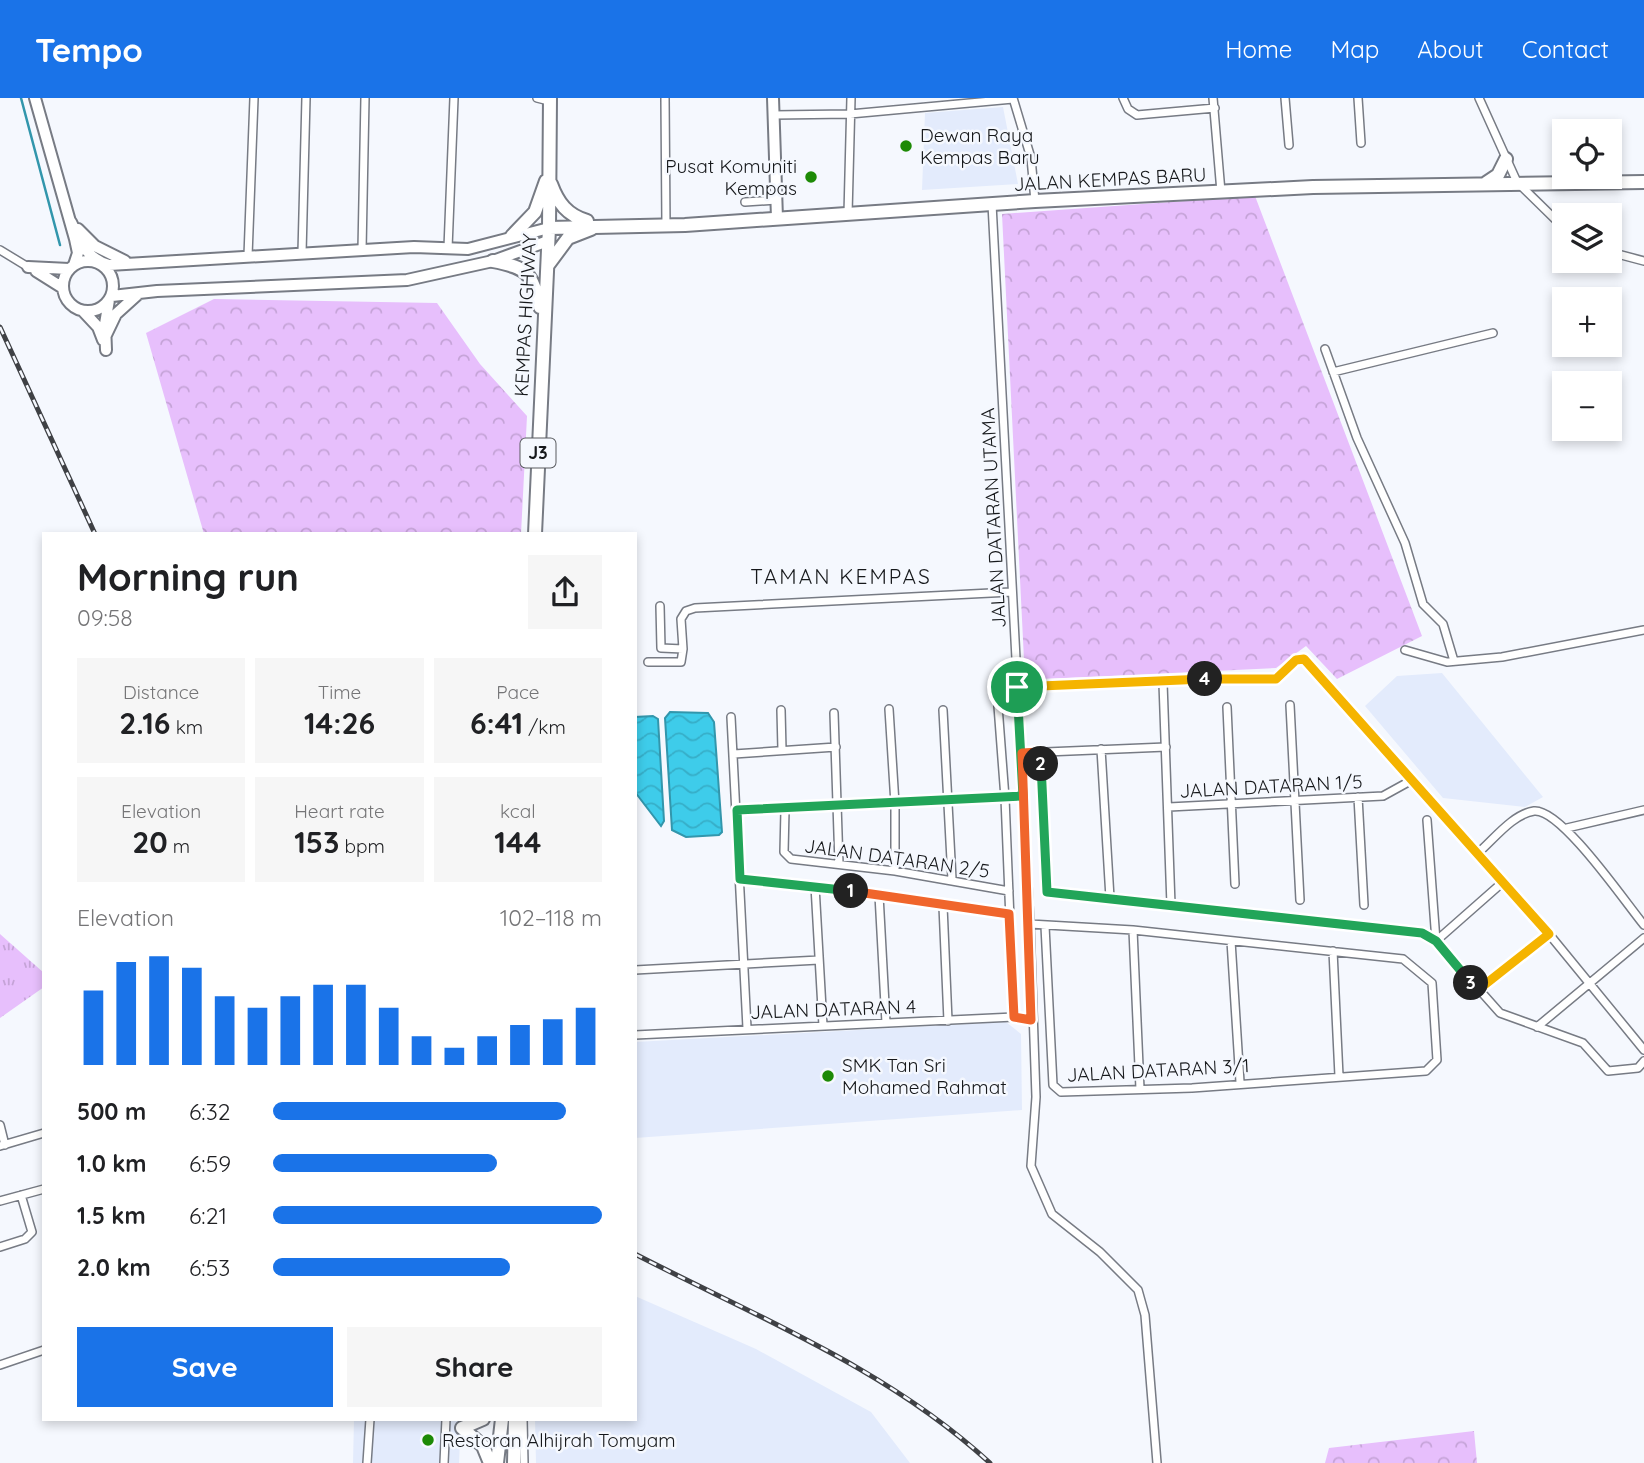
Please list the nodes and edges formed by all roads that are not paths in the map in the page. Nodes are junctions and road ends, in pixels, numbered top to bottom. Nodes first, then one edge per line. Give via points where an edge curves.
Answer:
1 (35, 98) edge
2 (254, 98) edge
3 (306, 98) edge
4 (365, 98) edge
5 (454, 98) edge
6 (665, 98) edge
7 (774, 98) edge
8 (851, 98) edge
9 (1013, 98) edge
10 (1123, 98) edge
11 (1213, 98) edge
12 (1285, 98) edge
13 (1358, 98) edge
14 (1479, 98) edge
15 (545, 99) edge
16 (1215, 108) junction
17 (850, 114) junction
18 (774, 115) junction
19 (1361, 143) dead end
20 (1289, 145) dead end
21 (1506, 159) junction
22 (548, 175) junction
23 (1517, 182) junction
24 (1644, 182) edge
25 (1485, 183) junction
26 (1220, 192) junction
27 (777, 200) junction
28 (1035, 201) junction
29 (745, 202) dead end
30 (992, 205) junction
31 (848, 214) junction
32 (1552, 216) edge
33 (777, 218) junction
34 (71, 222) junction
35 (605, 226) junction
36 (666, 226) junction
37 (549, 234) junction
38 (512, 236) junction
39 (448, 248) junction
40 (0, 250) edge
41 (362, 250) junction
42 (302, 253) junction
43 (1622, 255) edge
44 (248, 256) junction
45 (493, 261) junction
46 (1644, 261) edge
47 (96, 262) junction
48 (128, 263) junction
49 (28, 267) junction
50 (72, 267) junction
51 (546, 268) junction
52 (63, 288) junction
53 (140, 293) junction
54 (111, 298) junction
55 (83, 311) junction
56 (543, 317) junction
57 (1493, 333) dead end
58 (105, 337) junction
59 (1325, 349) dead end
60 (1333, 372) junction
61 (535, 532) edge
62 (1011, 592) junction
63 (660, 606) dead end
64 (1644, 630) edge
65 (683, 649) junction
66 (1405, 650) dead end
67 (1454, 661) junction
68 (648, 662) dead end
69 (1163, 682) junction
70 (1017, 687) junction
71 (1290, 705) dead end
72 (998, 706) dead end
73 (1227, 707) dead end
74 (889, 709) dead end
75 (781, 710) dead end
76 (943, 710) dead end
77 (834, 713) dead end
78 (731, 718) dead end
79 (836, 747) junction
80 (1166, 747) junction
81 (1101, 749) junction
82 (782, 750) junction
83 (1040, 752) junction
84 (1022, 753) junction
85 (734, 754) junction
86 (1412, 780) junction
87 (1023, 796) junction
88 (1357, 797) junction
89 (1005, 798) junction
90 (946, 800) junction
91 (1294, 802) junction
92 (895, 804) junction
93 (1231, 805) junction
94 (840, 806) junction
95 (1169, 807) junction
96 (737, 810) junction
97 (785, 810) junction
98 (1644, 810) edge
99 (1427, 820) dead end
100 (1567, 828) junction
101 (1479, 852) junction
102 (839, 864) junction
103 (895, 871) junction
104 (740, 879) junction
105 (952, 879) junction
106 (1503, 882) junction
107 (1234, 884) dead end
108 (816, 886) junction
109 (1009, 891) junction
110 (879, 895) junction
111 (1110, 898) junction
112 (1300, 900) dead end
113 (1171, 905) junction
114 (1364, 905) dead end
115 (943, 906) junction
116 (1009, 914) junction
117 (1030, 923) junction
118 (1644, 925) edge
119 (1045, 926) junction
120 (1133, 930) junction
121 (1549, 934) junction
122 (1644, 939) edge
123 (1231, 941) junction
124 (1436, 941) junction
125 (1334, 951) junction
126 (819, 960) junction
127 (744, 963) junction
128 (637, 970) edge
129 (1592, 984) junction
130 (1478, 990) junction
131 (1014, 1017) junction
132 (1031, 1020) junction
133 (948, 1021) junction
134 (886, 1023) junction
135 (823, 1026) junction
136 (1537, 1027) junction
137 (747, 1028) junction
138 (637, 1035) edge
139 (1644, 1050) edge
140 (1644, 1061) edge
141 (1339, 1076) junction
142 (1240, 1082) junction
143 (1140, 1089) junction
144 (0, 1125) edge
145 (42, 1134) edge
146 (3, 1145) edge
147 (42, 1190) edge
148 (21, 1195) junction
149 (0, 1201) edge
150 (0, 1247) edge
151 (42, 1351) edge
152 (0, 1365) edge
153 (370, 1421) edge
154 (479, 1421) edge
155 (502, 1421) edge
156 (515, 1421) edge
157 (523, 1421) edge
158 (446, 1423) edge
159 (462, 1429) junction
160 (367, 1463) edge
161 (444, 1463) edge
162 (490, 1463) edge
163 (498, 1463) edge
164 (514, 1463) edge
165 (524, 1463) edge
166 (1157, 1463) edge

1 - 34 street
2 - 44 street
3 - 42 street
4 - 41 street
5 - 39 street
6 - 36 street
7 - 18 street
8 - 17 street
9 - 17 street
9 - 28 street via 1031,158
10 - 16 street via 1137,115
11 - 16 street
12 - 20 street
13 - 19 street
14 - 21 street
15 - 22 main road, KEMPAS HIGHWAY / J3
16 - 26 street
17 - 18 street
17 - 31 street
18 - 27 street
21 - 23 street
21 - 25 main road via 1498,175
22 - 35 main road via 556,198 569,214
22 - 37 main road, KEMPAS HIGHWAY / J3
22 - 38 main road via 535,212
23 - 24 main road, JALAN KEMPAS BARU
23 - 25 main road, JALAN KEMPAS BARU
23 - 32 street
25 - 26 main road, JALAN KEMPAS BARU
26 - 28 main road, JALAN KEMPAS BARU
27 - 29 street
27 - 33 street
28 - 30 main road, JALAN KEMPAS BARU
30 - 31 main road, JALAN KEMPAS BARU
30 - 62 street, JALAN DATARAN UTAMA
31 - 33 main road, JALAN KEMPAS BARU
33 - 36 main road, JALAN KEMPAS BARU
34 - 47 street
34 - 48 street via 95,246
34 - 50 street via 78,253
35 - 36 main road, JALAN KEMPAS BARU
35 - 37 main road, JALAN KEMPAS BARU via 579,225
35 - 51 main road via 568,238
37 - 38 street
37 - 45 street
37 - 51 main road, KEMPAS HIGHWAY / J3
38 - 39 street via 468,249
39 - 41 street
40 - 49 street
41 - 42 street
42 - 44 street
43 - 46 street
44 - 48 street
45 - 53 street via 407,280
45 - 56 main road via 518,266 533,279
47 - 48 street
47 - 50 street
47 - 54 street via 112,276
49 - 50 street
49 - 52 street
50 - 52 street
51 - 56 main road, KEMPAS HIGHWAY / J3
52 - 55 street via 69,303
53 - 54 street
53 - 58 street via 116,314
54 - 55 street via 98,310
54 - 58 street
55 - 58 street via 98,327 106,350
56 - 61 main road, KEMPAS HIGHWAY / J3
57 - 60 street
59 - 60 street
60 - 67 street via 1405,543 1423,604 1443,624
62 - 65 street via 695,608 681,619
62 - 70 street, JALAN DATARAN UTAMA
63 - 65 street via 660,648
64 - 67 street via 1502,657
65 - 68 street via 681,662
66 - 67 street
69 - 70 street
69 - 80 street
69 - 86 street via 1276,679 1299,658 1313,667
70 - 84 street, JALAN DATARAN UTAMA
71 - 91 street
72 - 89 street
73 - 93 street
74 - 92 street
75 - 82 street
76 - 90 street
77 - 79 street
78 - 85 street
79 - 82 street
79 - 94 street
80 - 81 street
80 - 95 street
81 - 83 street
81 - 111 street
82 - 85 street
83 - 84 street
83 - 111 street via 1047,888 1051,893
84 - 87 street, JALAN DATARAN UTAMA
85 - 96 street
86 - 88 street, JALAN DATARAN 1/5 via 1383,796
86 - 101 street
87 - 89 street
87 - 117 street, JALAN DATARAN UTAMA
88 - 91 street, JALAN DATARAN 1/5
88 - 114 street
89 - 90 street
89 - 109 street
90 - 92 street
90 - 105 street
91 - 93 street, JALAN DATARAN 1/5
91 - 112 street
92 - 94 street
92 - 103 street
93 - 95 street, JALAN DATARAN 1/5
93 - 107 street
94 - 97 street
94 - 102 street
95 - 113 street
96 - 97 street
96 - 104 street
97 - 102 street, JALAN DATARAN 2/5 via 787,856
98 - 100 street
99 - 124 street
100 - 101 street via 1546,812 1528,813
100 - 118 street
101 - 106 street
102 - 103 street, JALAN DATARAN 2/5
103 - 105 street, JALAN DATARAN 2/5
104 - 108 street
104 - 127 street
105 - 109 street, JALAN DATARAN 2/5
106 - 121 street
106 - 124 street
108 - 110 street
108 - 126 street
109 - 116 street
110 - 115 street
110 - 134 street
111 - 113 street
113 - 124 street via 1422,933
115 - 116 street
115 - 133 street
116 - 131 street
117 - 119 street
117 - 132 street, JALAN DATARAN UTAMA
119 - 120 street
119 - 143 street, JALAN DATARAN 3/1 via 1054,1085 1060,1092
120 - 123 street
120 - 143 street
121 - 129 street
121 - 130 street
122 - 129 street
123 - 125 street
123 - 142 street
124 - 130 street
125 - 141 street
125 - 141 street, JALAN DATARAN 3/1 via 1403,959 1432,983 1438,1051 1437,1060 1426,1071
126 - 127 street
126 - 135 street
127 - 128 street
127 - 137 street
129 - 136 street
129 - 139 street
130 - 136 street via 1500,1013
131 - 132 street, JALAN DATARAN 4
131 - 133 street, JALAN DATARAN 4
132 - 166 street, JALAN DATARAN UTAMA via 1036,1097 1031,1166 1052,1214 1138,1290 1145,1315
133 - 134 street, JALAN DATARAN 4
134 - 135 street, JALAN DATARAN 4
135 - 137 street, JALAN DATARAN 4
136 - 140 street via 1583,1043 1613,1073 1639,1069
137 - 138 street, JALAN DATARAN 4
141 - 142 street, JALAN DATARAN 3/1
142 - 143 street, JALAN DATARAN 3/1
144 - 146 street
145 - 146 street
147 - 148 street
148 - 149 street
148 - 150 street via 32,1232
151 - 152 street
153 - 160 street
154 - 159 main road
155 - 163 main road
156 - 164 main road
157 - 165 street
158 - 159 street
158 - 161 street
159 - 162 main road via 483,1446

